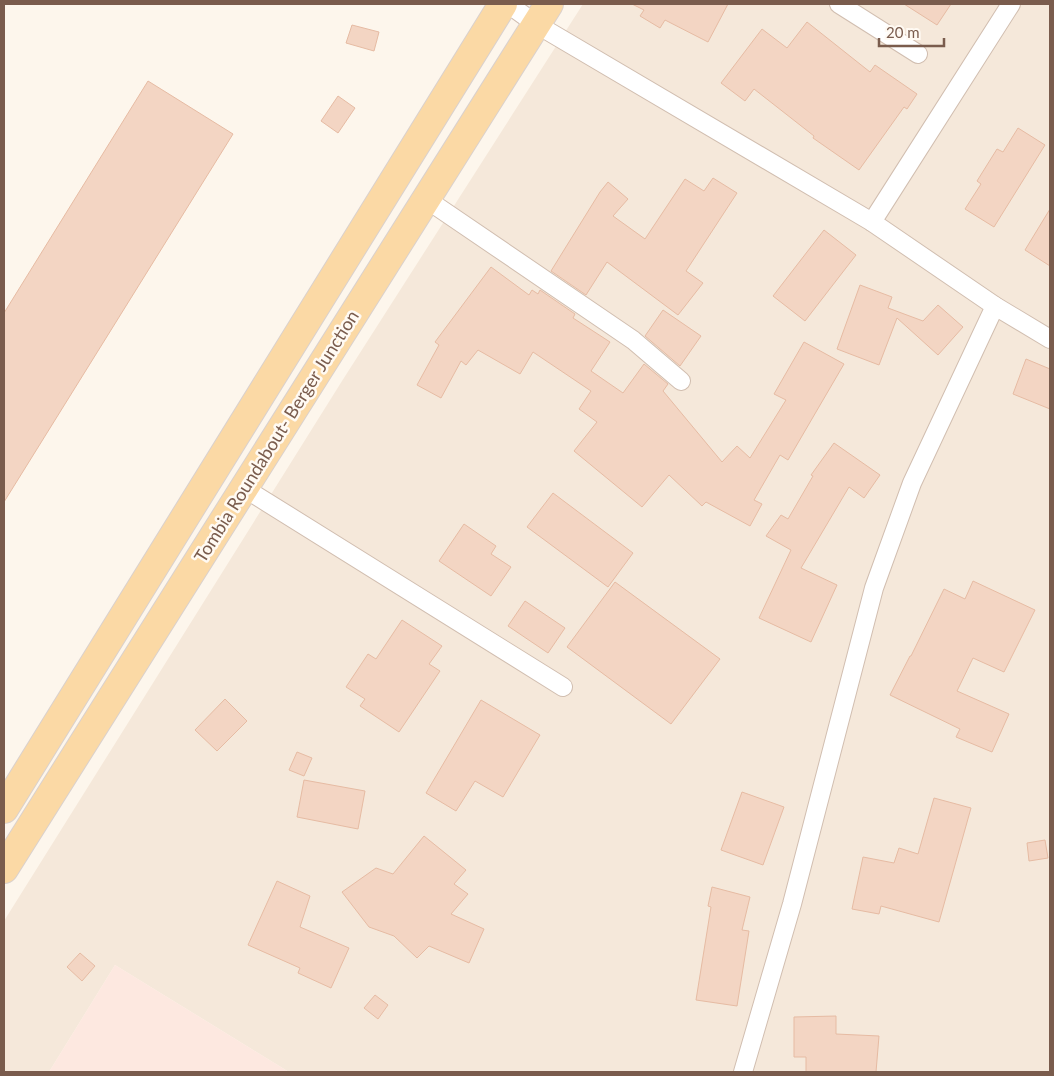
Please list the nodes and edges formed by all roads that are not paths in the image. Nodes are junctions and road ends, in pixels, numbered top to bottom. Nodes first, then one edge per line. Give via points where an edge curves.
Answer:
1 (503, 4) edge
2 (508, 4) edge
3 (840, 4) edge
4 (1011, 4) edge
5 (542, 14) edge
6 (918, 54) dead end
7 (426, 199) junction
8 (872, 222) junction
9 (995, 306) junction
10 (1050, 339) edge
11 (681, 381) dead end
12 (244, 488) junction
13 (563, 686) dead end
14 (4, 809) edge
15 (4, 869) edge
16 (743, 1072) edge

1 - 14 main road, Tombia Roundabout- Berger Junction
2 - 5 street
3 - 6 street
4 - 8 street
5 - 7 main road, Tombia Roundabout- Berger Junction
5 - 8 street
7 - 11 street via 633,340
7 - 12 main road, Tombia Roundabout- Berger Junction
8 - 9 street
9 - 10 street
9 - 16 street via 912,483 874,588 792,904
12 - 13 street
12 - 15 main road, Tombia Roundabout- Berger Junction

